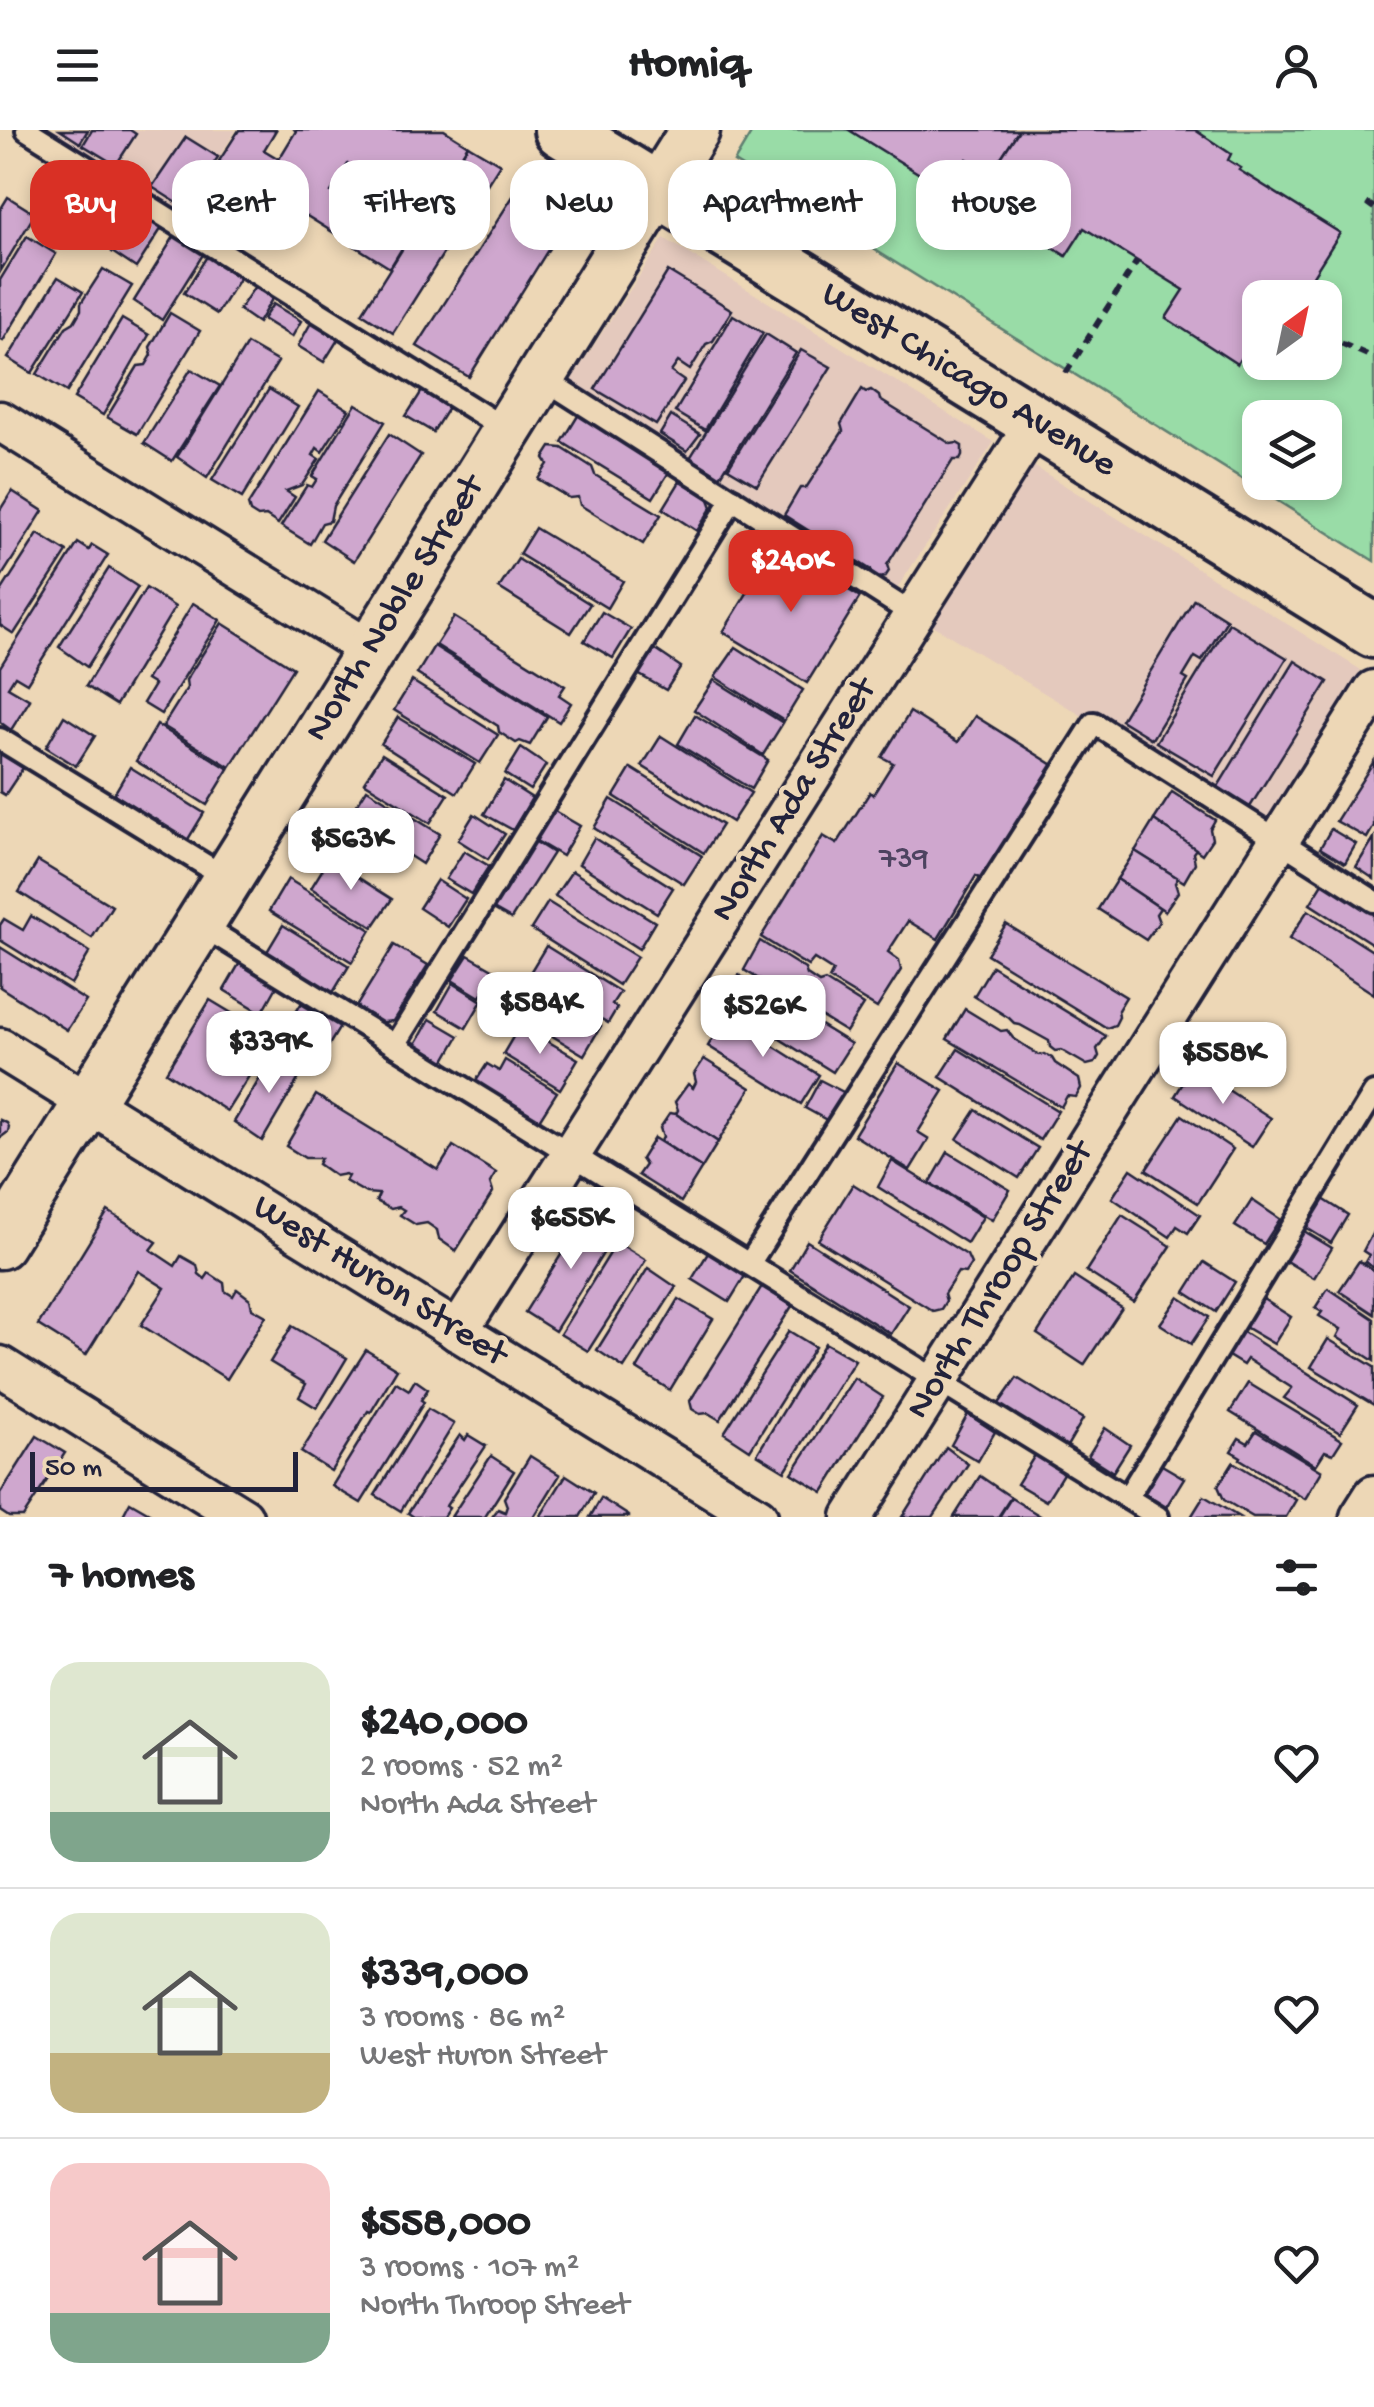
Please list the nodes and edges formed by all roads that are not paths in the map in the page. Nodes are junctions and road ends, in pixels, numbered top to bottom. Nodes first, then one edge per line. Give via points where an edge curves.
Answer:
1 (28, 130) edge
2 (561, 130) edge
3 (694, 130) edge
4 (657, 190) junction
5 (541, 376) junction
6 (0, 421) edge
7 (1036, 422) junction
8 (507, 430) junction
9 (733, 500) junction
10 (914, 615) junction
11 (1374, 631) edge
12 (370, 650) junction
13 (1374, 690) edge
14 (0, 739) edge
15 (1278, 842) junction
16 (228, 880) junction
17 (1374, 901) edge
18 (199, 924) junction
19 (394, 1044) junction
20 (0, 1048) edge
21 (1374, 1093) edge
22 (88, 1102) junction
23 (572, 1154) junction
24 (0, 1244) edge
25 (749, 1264) junction
26 (458, 1332) junction
27 (0, 1366) edge
28 (938, 1381) junction
29 (1374, 1495) edge
30 (1127, 1498) junction
31 (243, 1517) edge
32 (758, 1517) edge
33 (852, 1517) edge
34 (1158, 1517) edge
35 (1360, 1517) edge

1 - 8 lane
2 - 4 main road, West Chicago Avenue
3 - 4 street, North Noble Street
4 - 5 street, North Noble Street
4 - 7 main road, West Chicago Avenue
5 - 8 street, North Noble Street
5 - 9 lane
6 - 12 street
7 - 10 street, North Ada Street
7 - 11 main road, West Chicago Avenue
8 - 12 street, North Noble Street
9 - 10 lane
9 - 19 lane
10 - 23 street, North Ada Street
12 - 16 street, North Noble Street
13 - 15 street, North Throop Street
14 - 16 lane
15 - 17 lane
15 - 25 lane via 1094,723
15 - 28 street, North Throop Street
16 - 18 street, North Noble Street
18 - 19 lane
18 - 22 street, North Noble Street
19 - 23 lane
20 - 22 street, West Huron Street
21 - 30 lane
22 - 24 street, North Noble Street
22 - 26 street, West Huron Street
23 - 25 lane
23 - 26 street, North Ada Street
25 - 28 lane
26 - 32 street, West Huron Street
27 - 31 street
28 - 30 lane
28 - 33 street, North Throop Street
29 - 35 street
30 - 34 lane

